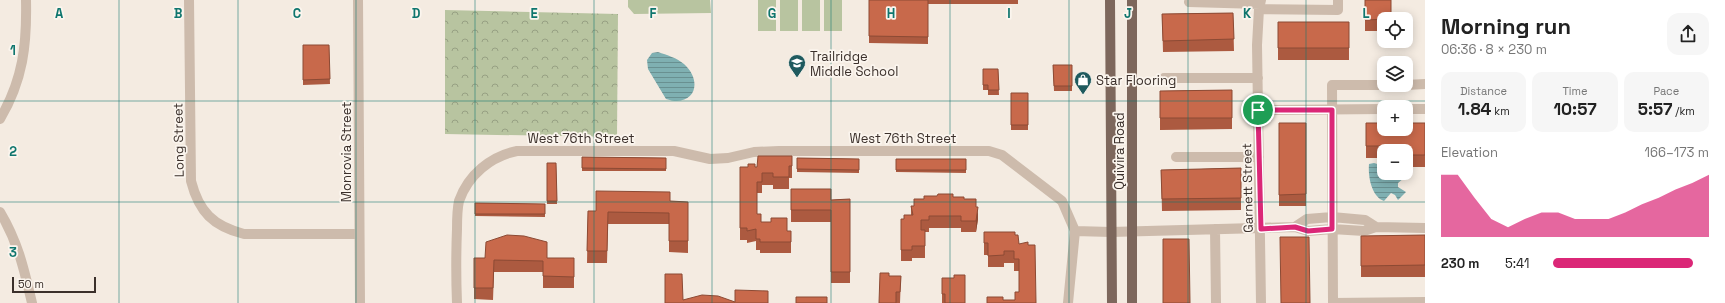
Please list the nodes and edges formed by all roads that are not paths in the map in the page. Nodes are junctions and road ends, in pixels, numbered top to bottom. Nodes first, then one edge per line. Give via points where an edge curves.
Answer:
1 (26, 0) edge
2 (190, 0) edge
3 (358, 0) edge
4 (1110, 0) edge
5 (1132, 0) edge
6 (1190, 0) edge
7 (1338, 0) edge
8 (1258, 3) edge
9 (1164, 78) dead end
10 (1258, 78) junction
11 (1413, 84) edge
12 (1425, 84) edge
13 (1377, 85) edge
14 (1377, 109) edge
15 (1413, 109) edge
16 (1425, 109) edge
17 (1258, 110) junction
18 (1332, 110) junction
19 (0, 119) edge
20 (1259, 157) junction
21 (1176, 158) dead end
22 (0, 212) edge
23 (1332, 217) junction
24 (1295, 227) junction
25 (1376, 227) junction
26 (1425, 228) edge
27 (1215, 229) junction
28 (1261, 229) junction
29 (1332, 229) junction
30 (1131, 230) junction
31 (1075, 231) junction
32 (1111, 232) junction
33 (359, 234) junction
34 (1425, 302) edge
35 (32, 303) edge
36 (360, 303) edge
37 (457, 303) edge
38 (1068, 303) edge
39 (1112, 303) edge
40 (1132, 303) edge
41 (1216, 303) edge
42 (1261, 303) edge
43 (1333, 303) edge

1 - 19 street via 24,52 19,77
2 - 33 street, Long Street via 191,181 204,211 228,230 244,234
3 - 33 street, Monrovia Street
4 - 32 main road, Quivira Road
5 - 30 main road, Quivira Road
6 - 8 street via 1189,2
7 - 8 street via 1338,10
8 - 10 street, Garnett Street
9 - 10 street
10 - 17 street, Garnett Street
11 - 12 street
13 - 18 street via 1332,85
14 - 18 street
15 - 16 street
17 - 18 street
17 - 20 street, Garnett Street
18 - 23 street
20 - 21 street
20 - 28 street, Garnett Street
22 - 35 street via 19,248
23 - 24 street via 1307,219
23 - 25 street via 1365,220
23 - 29 street
24 - 28 street
24 - 29 street via 1308,231
25 - 26 street
25 - 29 street via 1364,231
27 - 28 street
27 - 30 street
27 - 41 street
28 - 42 street, Garnett Street
29 - 43 street
30 - 32 street
30 - 40 main road, Quivira Road
31 - 32 street
31 - 37 street, West 76th Street via 1062,201 1002,155 989,151 779,151 710,159 674,151 517,151 507,153 481,168 464,189 459,202 456,239
31 - 38 street
32 - 39 main road, Quivira Road
33 - 36 street, Monrovia Street
34 - 43 street

